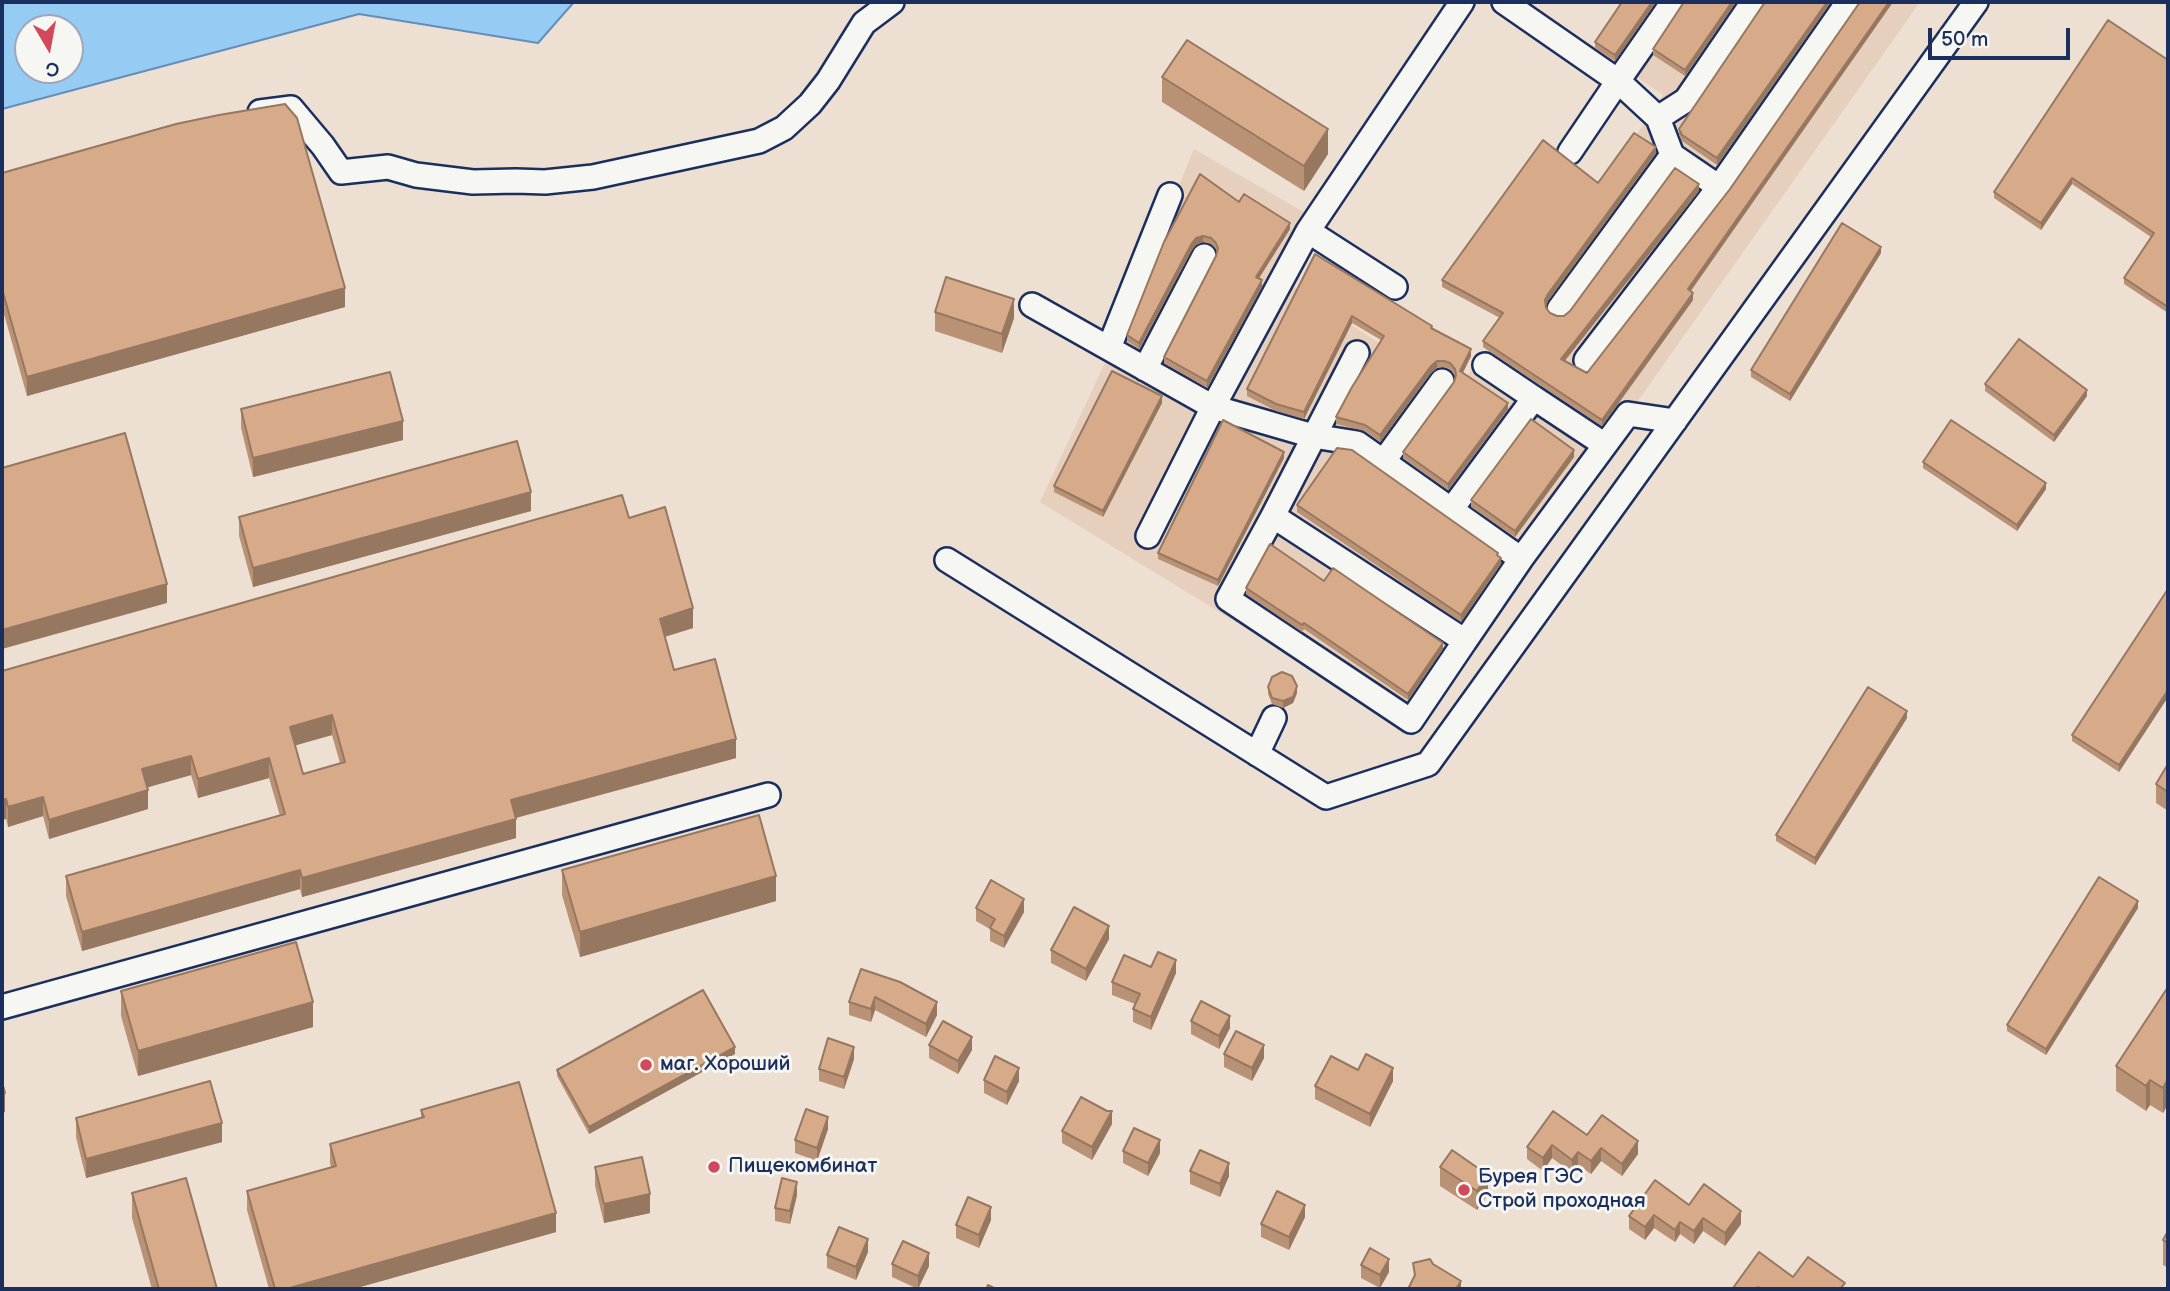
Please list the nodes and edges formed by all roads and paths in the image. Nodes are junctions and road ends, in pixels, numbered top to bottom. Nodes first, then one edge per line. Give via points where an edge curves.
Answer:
1 (892, 2) edge
2 (1462, 2) edge
3 (1504, 2) edge
4 (1673, 2) edge
5 (1753, 2) edge
6 (1849, 2) edge
7 (1976, 2) edge
8 (1618, 81) junction
9 (242, 115) edge
10 (1658, 118) junction
11 (1570, 152) dead end
12 (1672, 155) junction
13 (1719, 187) junction
14 (1170, 195) dead end
15 (1308, 230) junction
16 (1204, 256) dead end
17 (1395, 287) dead end
18 (1032, 305) dead end
19 (1559, 309) dead end
20 (1108, 348) junction
21 (1357, 354) dead end
22 (1586, 360) dead end
23 (1485, 365) dead end
24 (1145, 369) junction
25 (1442, 381) dead end
26 (1534, 398) junction
27 (1213, 407) junction
28 (1675, 421) junction
29 (1313, 436) junction
30 (1605, 445) junction
31 (1383, 462) junction
32 (1451, 510) junction
33 (1273, 516) junction
34 (1148, 536) dead end
35 (1521, 559) junction
36 (947, 560) dead end
37 (1465, 641) junction
38 (1273, 718) dead end
39 (1257, 754) junction
40 (768, 795) dead end
41 (2, 1007) edge

1 - 9 street via 864,23 822,89 784,128 759,141 593,177 473,183 388,167 341,172 291,108
2 - 15 street
3 - 8 street
4 - 8 street
5 - 10 street via 1686,100
6 - 13 street
7 - 28 street
8 - 10 street
8 - 11 street
10 - 12 street
12 - 13 street
12 - 19 street
13 - 22 street
14 - 20 street
15 - 17 street
15 - 27 street
16 - 24 street
18 - 20 street
20 - 24 street
21 - 29 street
23 - 26 street
24 - 27 street
25 - 31 street
26 - 30 street
26 - 32 street
27 - 29 street
27 - 34 street
28 - 30 street via 1628,414
28 - 39 street via 1428,764 1326,797
29 - 31 street via 1357,443
29 - 33 street
30 - 35 street
31 - 32 street
32 - 35 street
33 - 37 street
33 - 37 street via 1228,599 1411,721
35 - 37 street
36 - 39 street
38 - 39 street
40 - 41 street

